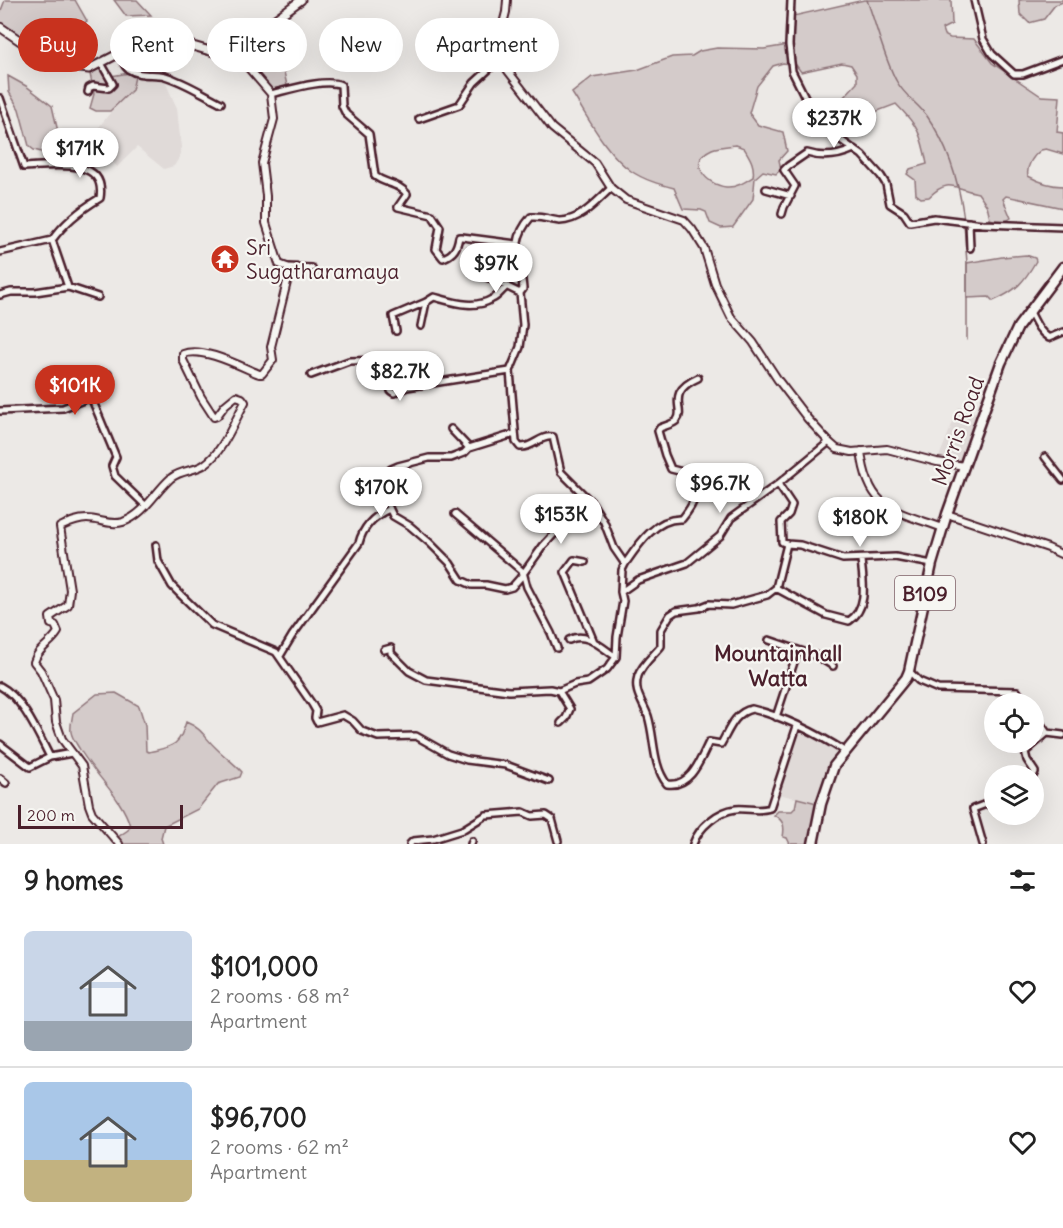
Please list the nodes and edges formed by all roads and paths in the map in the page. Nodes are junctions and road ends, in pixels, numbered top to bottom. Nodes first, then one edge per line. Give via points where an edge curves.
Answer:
1 (302, 0) edge
2 (507, 0) edge
3 (791, 0) edge
4 (974, 0) edge
5 (277, 18) edge
6 (504, 18) edge
7 (0, 27) edge
8 (110, 58) edge
9 (1063, 59) edge
10 (101, 63) junction
11 (138, 72) edge
12 (252, 72) edge
13 (486, 72) edge
14 (510, 72) edge
15 (88, 92) dead end
16 (271, 94) junction
17 (0, 98) edge
18 (221, 103) dead end
19 (419, 119) dead end
20 (854, 149) junction
21 (611, 188) junction
22 (766, 189) dead end
23 (791, 196) junction
24 (782, 214) dead end
25 (965, 222) junction
26 (266, 223) junction
27 (1063, 227) edge
28 (259, 229) dead end
29 (52, 240) junction
30 (516, 244) junction
31 (970, 248) dead end
32 (0, 252) edge
33 (287, 267) junction
34 (1063, 267) edge
35 (312, 268) dead end
36 (487, 277) dead end
37 (507, 286) junction
38 (68, 287) junction
39 (520, 293) junction
40 (0, 295) edge
41 (98, 297) dead end
42 (426, 302) junction
43 (1029, 310) junction
44 (421, 326) dead end
45 (396, 331) dead end
46 (1063, 332) edge
47 (510, 371) junction
48 (108, 374) dead end
49 (311, 375) dead end
50 (698, 378) dead end
51 (91, 397) junction
52 (0, 411) edge
53 (452, 429) dead end
54 (514, 434) junction
55 (829, 442) junction
56 (468, 448) junction
57 (861, 451) junction
58 (1045, 457) dead end
59 (964, 466) junction
60 (1063, 480) edge
61 (778, 484) junction
62 (146, 506) junction
63 (389, 509) junction
64 (455, 514) dead end
65 (947, 514) junction
66 (599, 517) junction
67 (943, 528) junction
68 (787, 544) junction
69 (156, 545) dead end
70 (1063, 555) edge
71 (861, 560) junction
72 (585, 562) dead end
73 (626, 564) junction
74 (932, 564) junction
75 (523, 572) junction
76 (776, 588) junction
77 (621, 592) junction
78 (569, 640) dead end
79 (769, 640) dead end
80 (594, 642) junction
81 (557, 648) dead end
82 (384, 650) dead end
83 (798, 650) junction
84 (280, 656) junction
85 (616, 657) junction
86 (833, 666) dead end
87 (909, 671) junction
88 (0, 686) edge
89 (559, 691) junction
90 (1018, 693) edge
91 (776, 717) junction
92 (561, 723) dead end
93 (798, 726) junction
94 (1044, 729) edge
95 (1047, 733) junction
96 (1063, 735) edge
97 (0, 744) edge
98 (846, 752) junction
99 (72, 753) junction
100 (50, 757) junction
101 (1030, 765) edge
102 (0, 778) edge
103 (549, 781) dead end
104 (6, 783) dead end
105 (984, 804) edge
106 (558, 841) dead end
107 (119, 844) edge
108 (410, 844) edge
109 (693, 844) edge
110 (813, 844) edge
111 (983, 844) edge

1 - 5 main road
2 - 6 street
3 - 20 street via 792,71 817,121
4 - 9 street via 987,47 1014,74
7 - 10 main road via 65,66 89,69
8 - 10 main road
10 - 15 street via 112,84 109,88 93,86
11 - 18 street via 178,80
12 - 16 street
13 - 19 street via 459,105
14 - 21 street via 552,128 595,163
16 - 26 street via 274,119 262,163
16 - 30 street via 313,85 341,85 340,97 346,114 369,134 375,176 403,187 407,194 398,207 432,215 440,227 436,249 443,258 457,247 459,237
17 - 29 street via 24,167 86,168 102,187 100,198 63,225
20 - 23 street via 821,157 807,153 788,165 784,170 795,186
20 - 25 street via 881,176 890,204 910,222 934,218
21 - 30 street via 574,218 558,221 531,217
21 - 55 street via 626,200 684,220 692,229 704,248 715,284 731,316
22 - 23 street
23 - 24 street
25 - 27 street
25 - 31 street
26 - 28 street
26 - 33 street via 279,264
29 - 32 street
29 - 38 street
30 - 39 street via 523,289
33 - 35 street
33 - 62 street via 289,274 271,347 273,360 262,374 221,358 183,354 201,398 214,417 237,396 244,402 218,451 205,465 172,477
34 - 43 main road, Morris Road / B109
36 - 37 street
37 - 39 street
37 - 42 street via 482,303 463,305 434,297
38 - 40 street
38 - 41 street
39 - 47 street via 523,325
42 - 44 street
42 - 45 street via 393,315
43 - 46 street via 1046,337
43 - 59 main road, Morris Road / B109 via 1001,363
47 - 49 street via 407,387 394,393 387,360 349,361
47 - 54 street
48 - 51 street via 109,387
50 - 73 street via 681,390 677,421 658,431 671,469 687,472 694,504 682,519 672,518 648,534
51 - 52 street via 63,408
51 - 62 street via 116,457 112,466 115,476
53 - 56 street
54 - 56 street
54 - 66 street via 520,447 526,448 553,437 561,472 592,503
55 - 57 street via 837,448
55 - 61 street
56 - 63 street via 451,458 429,458 391,469 385,484
57 - 59 street via 887,449
57 - 67 street via 869,487 880,503
58 - 60 street
59 - 65 main road, Morris Road / B109
61 - 68 street via 792,505 781,522 782,542
61 - 77 street via 731,518 720,536 687,563 638,580
62 - 99 street via 123,522 87,519 60,527 68,605 50,618 58,632 34,662 54,700 57,727
63 - 75 street via 450,562 461,580 505,589 512,587
63 - 84 street via 370,521 359,543
64 - 75 street
65 - 67 main road, Morris Road / B109
65 - 70 street
66 - 73 street
66 - 75 street via 556,532
67 - 74 main road, Morris Road / B109
68 - 71 street
68 - 76 street
69 - 84 street via 158,561 172,586 212,625
71 - 74 street via 895,557
71 - 76 street via 863,597 856,616 849,621 826,615
72 - 80 street via 574,560 565,572
73 - 77 street
74 - 87 main road, Morris Road / B109
75 - 81 street
76 - 91 street via 767,595 730,605 676,610 661,630 662,646 637,678 638,697 648,716 655,755 668,784 684,781 710,742 721,744 745,710
77 - 85 street
78 - 80 street via 584,636
79 - 83 street
80 - 85 street
82 - 89 street via 391,648 391,653 409,671 426,680 509,691
83 - 86 street
83 - 91 street
84 - 103 street via 316,711 317,722 343,715 362,731 378,737 416,736 448,754 506,765
85 - 89 street via 608,669 588,682
87 - 90 street via 938,690
87 - 98 main road, Morris Road / B109
88 - 100 street via 25,712
89 - 92 street via 570,709
91 - 93 street
93 - 98 street
93 - 109 street via 770,808 726,812 703,826
94 - 95 street
95 - 96 street
95 - 101 street via 1025,752
97 - 100 street via 30,767
98 - 110 main road, Morris Road / B109 via 828,780
99 - 100 street
99 - 107 street via 82,766 92,813
102 - 104 street
105 - 111 street via 973,808
106 - 108 street via 552,819 523,812 486,815 462,830

